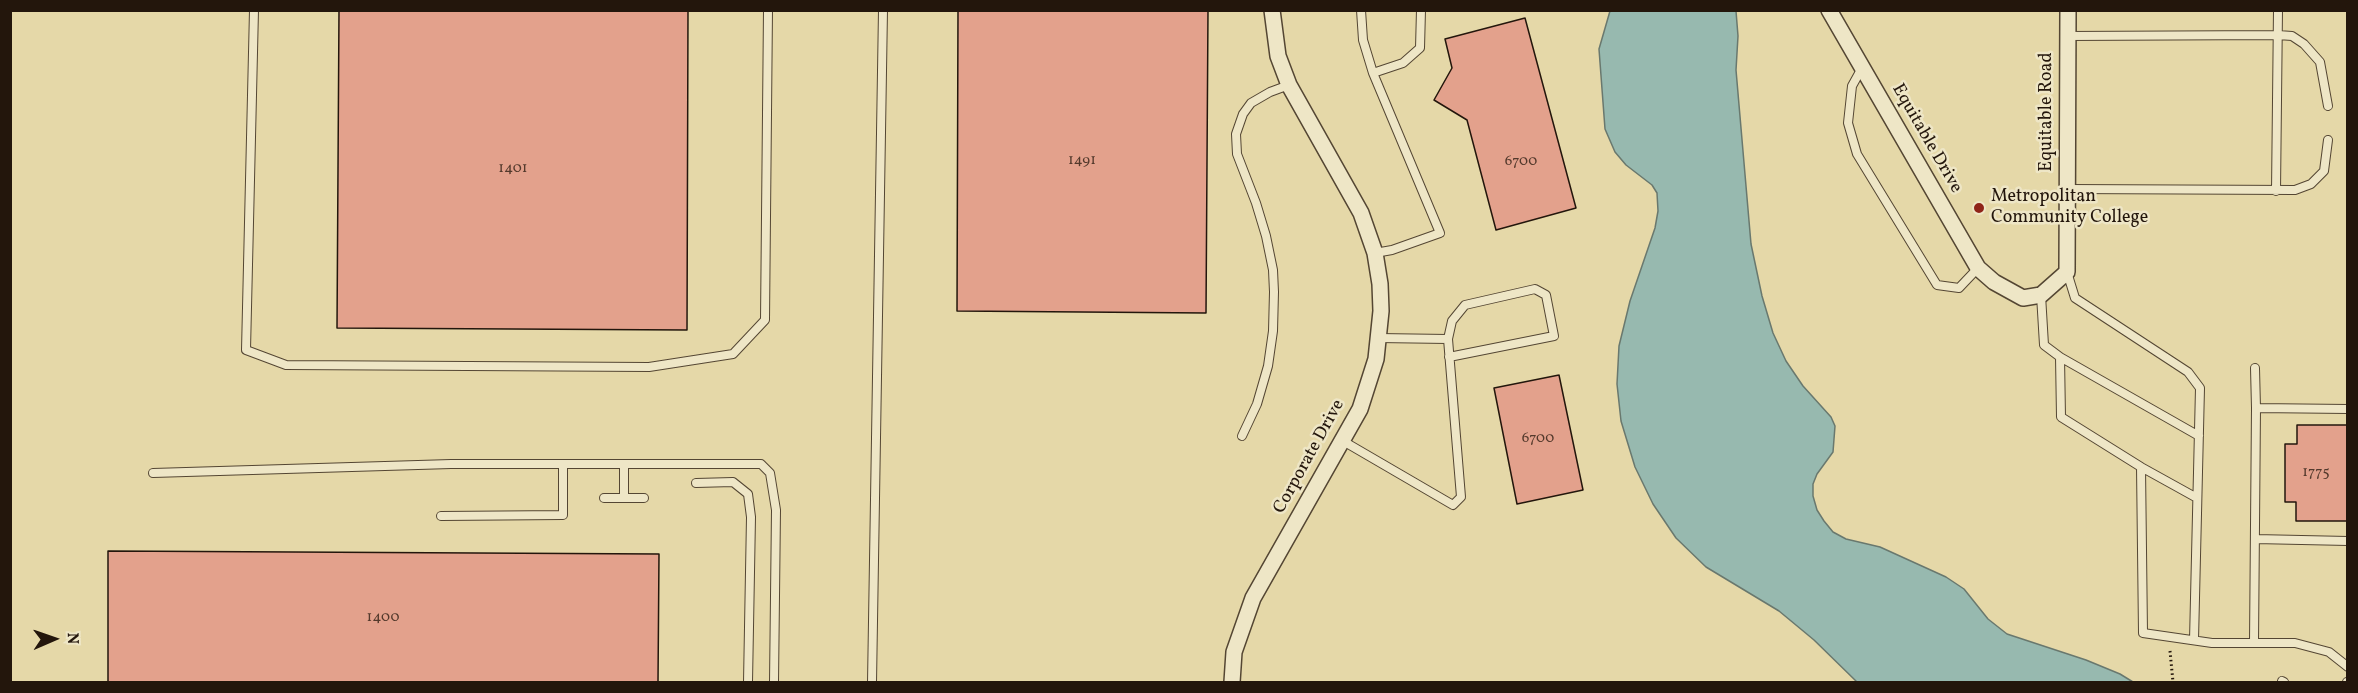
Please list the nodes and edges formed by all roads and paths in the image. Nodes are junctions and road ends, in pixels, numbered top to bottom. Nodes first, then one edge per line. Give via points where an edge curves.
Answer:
1 (254, 10) edge
2 (768, 10) edge
3 (883, 10) edge
4 (1272, 10) edge
5 (1361, 10) edge
6 (1421, 10) edge
7 (1829, 10) edge
8 (2068, 10) edge
9 (2278, 10) edge
10 (2278, 34) junction
11 (2067, 36) junction
12 (1862, 68) junction
13 (1373, 73) junction
14 (1289, 85) junction
15 (2328, 106) dead end
16 (2328, 140) dead end
17 (2067, 189) junction
18 (2276, 191) junction
19 (1376, 253) junction
20 (1978, 268) junction
21 (2067, 272) junction
22 (2041, 295) junction
23 (1378, 338) junction
24 (1448, 339) junction
25 (1449, 357) junction
26 (2060, 357) junction
27 (2255, 368) dead end
28 (2256, 408) junction
29 (2348, 409) edge
30 (1242, 436) dead end
31 (2199, 436) junction
32 (1343, 441) junction
33 (563, 464) junction
34 (624, 464) junction
35 (2141, 467) junction
36 (153, 473) dead end
37 (696, 483) dead end
38 (604, 498) dead end
39 (624, 498) junction
40 (644, 498) dead end
41 (2197, 498) junction
42 (441, 516) dead end
43 (2255, 539) junction
44 (2348, 541) edge
45 (2170, 637) junction
46 (2194, 640) junction
47 (2254, 642) junction
48 (2347, 664) edge
49 (748, 682) edge
50 (774, 682) edge
51 (872, 682) edge
52 (1232, 682) edge
53 (2173, 682) edge

1 - 2 lane via 246,350 286,365 649,368 734,354 765,320
3 - 51 lane
4 - 14 street, Corporate Drive via 1278,56
5 - 13 lane via 1363,40
6 - 13 lane via 1420,48 1403,63
7 - 12 street, Equitable Drive
8 - 11 street, Equitable Road
9 - 10 lane
10 - 11 lane
10 - 15 lane via 2292,36 2304,44 2320,62
10 - 18 lane
11 - 17 street, Equitable Road
12 - 20 street, Equitable Drive
12 - 20 lane via 1852,86 1848,123 1857,154 1936,285 1959,288
13 - 19 lane via 1440,233
14 - 19 street, Corporate Drive via 1361,213
14 - 30 lane via 1251,103 1236,134 1237,154 1266,236 1274,292 1268,366
16 - 18 lane via 2324,171 2311,184
17 - 18 lane
17 - 21 street, Equitable Road
19 - 23 street, Corporate Drive via 1380,284
20 - 22 street, Equitable Drive via 2023,298
21 - 22 street
21 - 31 lane via 2075,298 2187,372 2200,388
22 - 26 lane via 2044,345
23 - 24 lane
23 - 32 street, Corporate Drive via 1376,359 1360,409
24 - 25 lane
24 - 25 lane via 1452,321 1465,305 1535,289 1546,296 1554,336
25 - 32 lane via 1461,496 1454,505
26 - 31 lane
26 - 35 lane via 2061,417
27 - 28 lane
28 - 29 lane
28 - 43 lane
31 - 41 lane
32 - 52 street, Corporate Drive via 1253,598 1234,652
33 - 34 lane
33 - 36 lane
33 - 42 lane via 563,515
34 - 39 lane
34 - 50 lane via 761,464 770,473 776,510
35 - 41 lane
35 - 45 lane via 2143,633
37 - 49 lane via 733,482 748,494
38 - 39 lane
39 - 40 lane
41 - 46 lane
43 - 44 lane
43 - 47 lane
45 - 46 lane
45 - 53 path
46 - 47 lane
47 - 48 lane via 2295,643 2329,652

